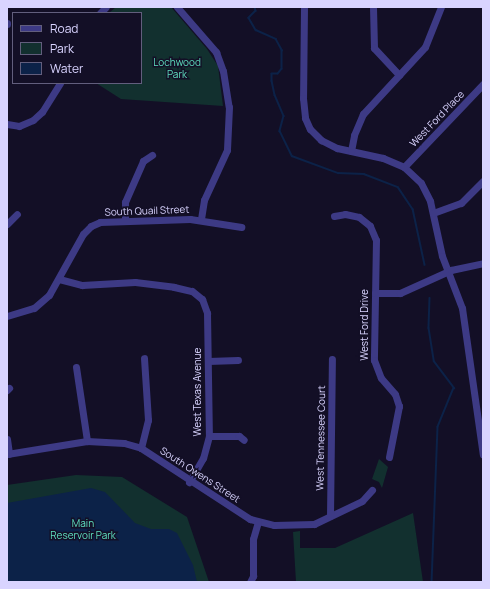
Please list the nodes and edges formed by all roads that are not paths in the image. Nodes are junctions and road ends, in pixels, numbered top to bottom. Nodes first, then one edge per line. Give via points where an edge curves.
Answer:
1 (177, 7) edge
2 (304, 7) edge
3 (373, 7) edge
4 (441, 7) edge
5 (400, 75) junction
6 (59, 84) edge
7 (483, 84) edge
8 (7, 124) edge
9 (351, 151) junction
10 (152, 155) dead end
11 (404, 167) junction
12 (483, 181) edge
13 (434, 213) junction
14 (17, 214) dead end
15 (334, 216) dead end
16 (201, 220) junction
17 (125, 221) junction
18 (7, 224) edge
19 (241, 227) dead end
20 (483, 262) edge
21 (448, 271) junction
22 (59, 279) junction
23 (375, 293) junction
24 (7, 316) edge
25 (144, 358) dead end
26 (332, 359) dead end
27 (238, 360) dead end
28 (208, 361) junction
29 (76, 367) dead end
30 (209, 436) junction
31 (7, 439) edge
32 (244, 440) dead end
33 (87, 442) junction
34 (141, 448) junction
35 (8, 454) edge
36 (483, 454) edge
37 (389, 457) dead end
38 (189, 482) junction
39 (372, 490) dead end
40 (330, 516) junction
41 (258, 522) junction
42 (250, 582) edge

1 - 16 street via 216,52 223,71 229,107 227,150 204,200
2 - 9 street via 304,113 310,129 326,144
3 - 5 street via 374,48
4 - 5 street via 425,46
5 - 9 street via 363,114 354,135
6 - 8 street via 42,112 33,120 19,126
7 - 11 street, West Ford Place
9 - 11 street via 383,158
10 - 17 street via 143,161 125,202
11 - 13 street via 424,189
12 - 13 street via 461,203
13 - 21 street via 442,256
14 - 18 street
15 - 23 street, West Ford Drive via 345,214 359,217 374,233
16 - 17 street, South Quail Street
16 - 19 street, South Quail Street
17 - 22 street, South Quail Street via 100,222 91,226 83,234
20 - 21 street
21 - 23 street via 400,293
21 - 36 street via 462,308
22 - 24 street via 49,295 34,308
22 - 28 street, West Texas Avenue via 82,285 135,282 192,291 202,299 207,313
23 - 37 street, West Ford Drive via 375,366 381,378 395,394 399,406
25 - 34 street via 148,420
26 - 40 street, West Tennessee Court
27 - 28 street
28 - 30 street, West Texas Avenue
29 - 33 street
30 - 32 street via 239,436
30 - 38 street, West Texas Avenue via 203,458
31 - 35 street
33 - 34 street, South Owens Street via 115,441
33 - 35 street, South Owens Street
34 - 38 street, South Owens Street
38 - 41 street, South Owens Street
39 - 40 street, South Owens Street via 362,501
40 - 41 street, South Owens Street via 310,524 280,526
41 - 42 street via 253,539 253,576

